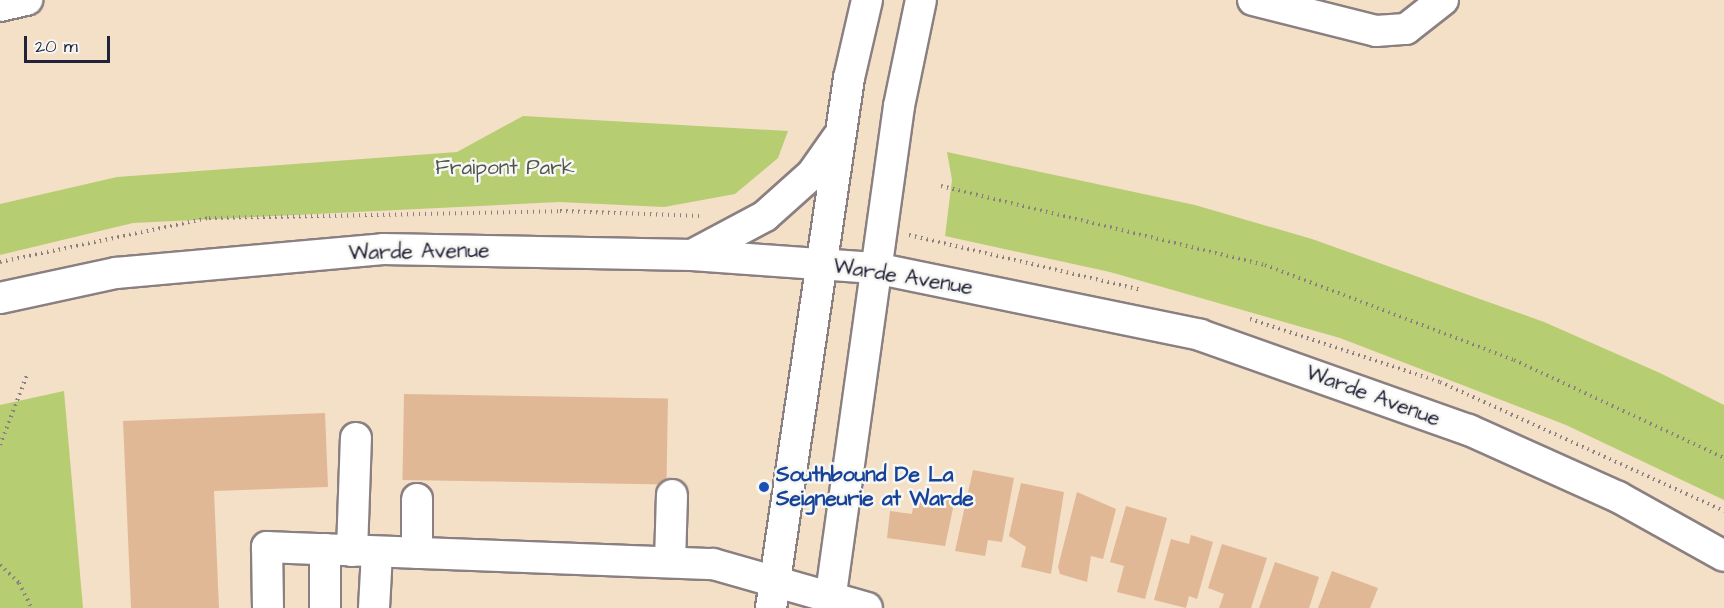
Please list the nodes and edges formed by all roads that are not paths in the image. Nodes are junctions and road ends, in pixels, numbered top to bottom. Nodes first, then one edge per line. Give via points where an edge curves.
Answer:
1 (27, 0) edge
2 (867, 0) edge
3 (921, 0) edge
4 (1253, 0) edge
5 (1443, 0) edge
6 (0, 6) edge
7 (841, 132) junction
8 (692, 255) junction
9 (822, 264) junction
10 (875, 268) junction
11 (0, 298) edge
12 (356, 438) dead end
13 (672, 495) dead end
14 (417, 499) dead end
15 (351, 551) junction
16 (417, 553) junction
17 (1724, 556) edge
18 (670, 562) junction
19 (777, 578) junction
20 (830, 603) edge
21 (268, 608) edge
22 (325, 608) edge
23 (374, 608) edge
24 (771, 608) edge
25 (867, 608) edge

1 - 6 street
2 - 7 street
3 - 10 street
4 - 5 street via 1376,31 1406,29
7 - 8 street via 812,174 765,216
7 - 9 street
8 - 9 street, Warde Avenue
8 - 11 street, Warde Avenue via 382,249 116,273
9 - 10 street, Warde Avenue
9 - 19 street
10 - 17 street, Warde Avenue via 1200,335 1469,430 1618,497
10 - 20 street
12 - 15 street
13 - 18 street
14 - 16 street
15 - 16 street
15 - 21 street via 267,548
15 - 22 street
15 - 23 street
16 - 18 street
18 - 19 street via 712,564
19 - 20 street
19 - 24 street
20 - 25 street

